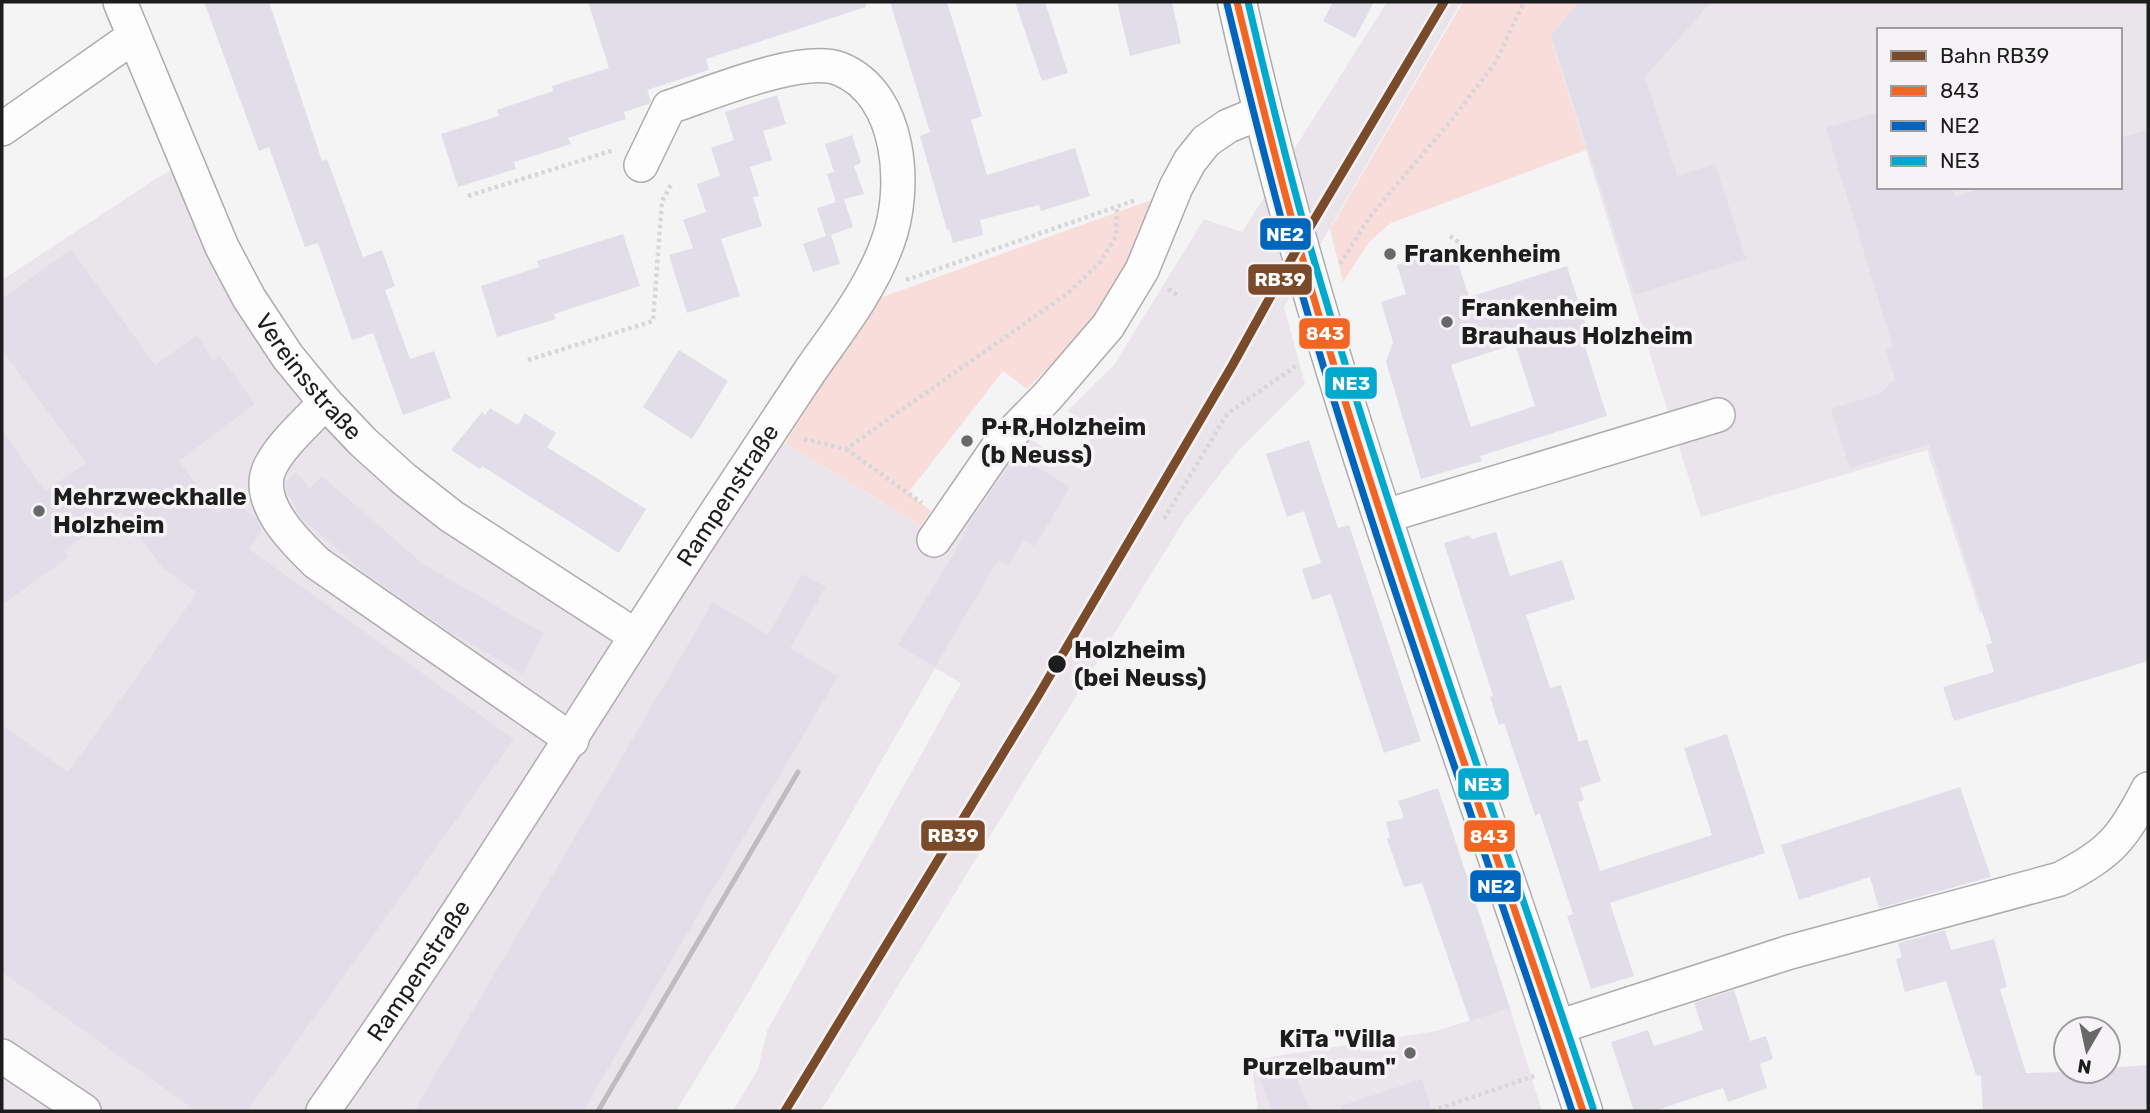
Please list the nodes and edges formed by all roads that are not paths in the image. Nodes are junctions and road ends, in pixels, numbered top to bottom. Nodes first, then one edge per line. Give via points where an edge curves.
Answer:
1 (120, 2) edge
2 (1237, 2) edge
3 (133, 37) junction
4 (1262, 112) junction
5 (2, 129) edge
6 (643, 161) road end
7 (325, 402) junction
8 (1718, 415) dead end
9 (1382, 517) junction
10 (940, 530) road end
11 (636, 636) junction
12 (572, 740) junction
13 (2148, 789) edge
14 (1555, 1028) junction
15 (2, 1056) edge
16 (84, 1111) edge
17 (323, 1111) edge
18 (1583, 1111) edge

1 - 3 street, Vereinsstraße
2 - 4 main road
3 - 5 street
3 - 7 street, Vereinsstraße via 222,247 288,357
4 - 9 main road via 1312,296
4 - 10 street via 1206,141 1190,161 1142,270 1108,326 998,447
6 - 11 street, Rampenstraße via 669,107 814,64 838,68 860,80 876,97 896,151 898,183 887,244 862,295
7 - 11 street, Vereinsstraße via 363,442 451,516
7 - 12 street via 271,464 266,477 273,508 293,540 317,563
8 - 9 street
9 - 14 main road
11 - 12 street, Rampenstraße
12 - 17 street, Rampenstraße
13 - 14 street via 2115,844 2060,879 1790,952
14 - 18 main road
15 - 16 street

